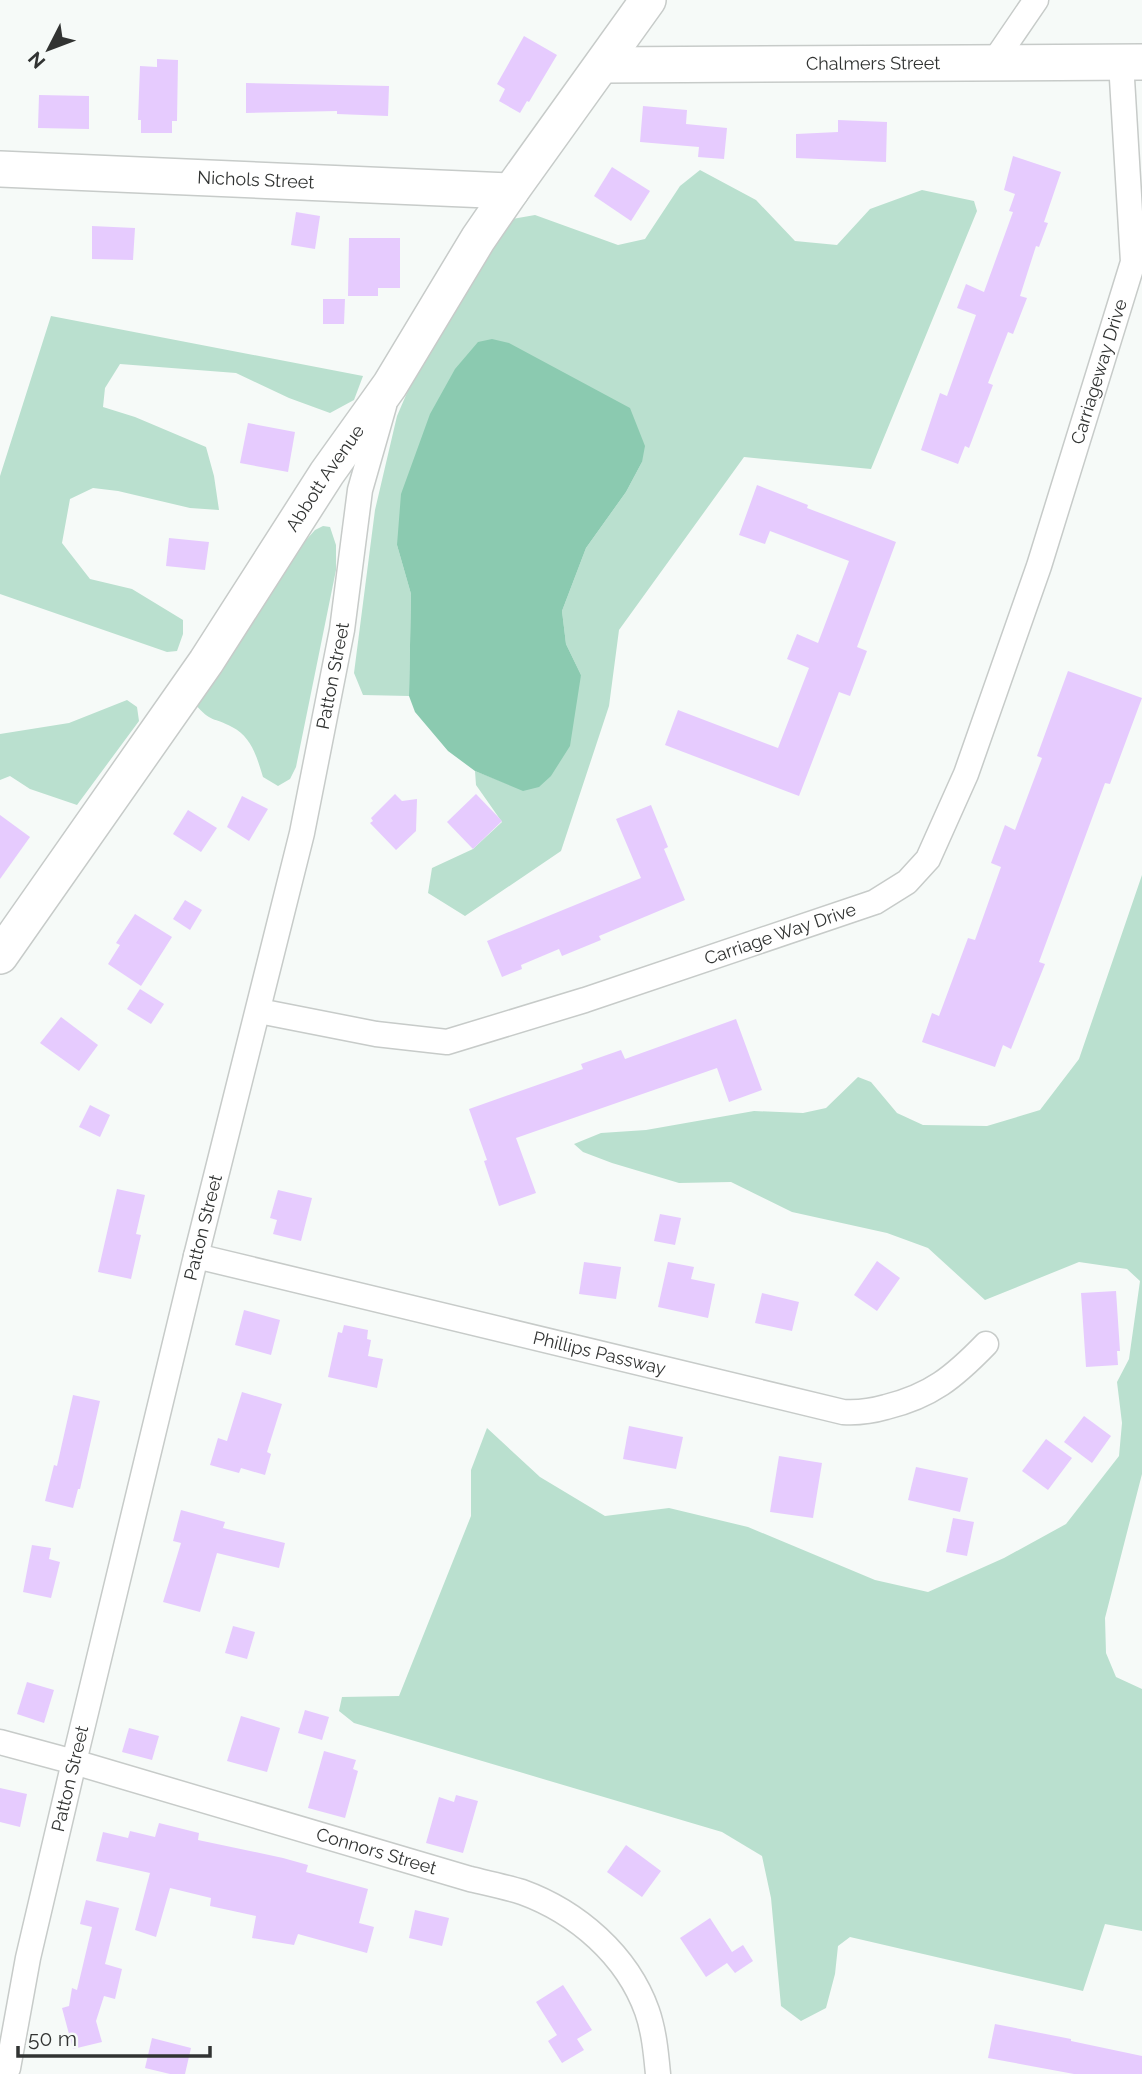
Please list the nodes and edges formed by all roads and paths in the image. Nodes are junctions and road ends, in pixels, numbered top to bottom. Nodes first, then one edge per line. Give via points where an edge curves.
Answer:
1 (648, 0) edge
2 (1036, 0) edge
3 (1132, 62) edge
4 (993, 63) junction
5 (603, 65) junction
6 (0, 169) edge
7 (511, 191) junction
8 (390, 385) junction
9 (1056, 511) joint
10 (0, 956) edge
11 (259, 1011) junction
12 (195, 1255) junction
13 (986, 1344) dead end
14 (0, 1742) edge
15 (74, 1762) junction
16 (12, 2069) edge
17 (658, 2074) edge

1 - 5 main road, Abbott Avenue
2 - 4 street
3 - 4 main road, Chalmers Street
3 - 9 street, Carriageway Drive via 1133,262
4 - 5 main road, Chalmers Street
5 - 7 main road, Abbott Avenue
6 - 7 main road, Nichols Street
7 - 8 main road, Abbott Avenue
8 - 10 main road, Abbott Avenue via 327,473 206,662
8 - 11 street, Patton Street via 360,490 342,630 302,833
9 - 11 street, Carriage Way Drive via 966,774 928,859 907,882 875,902 763,942 447,1042 376,1034
11 - 12 street, Patton Street
12 - 13 street, Phillips Passway via 843,1412 886,1407 928,1393
12 - 15 street, Patton Street
14 - 15 street, Connors Street
15 - 16 street, Patton Street via 28,1958
15 - 17 street, Connors Street via 545,1902 586,1927 626,1972 647,2010

